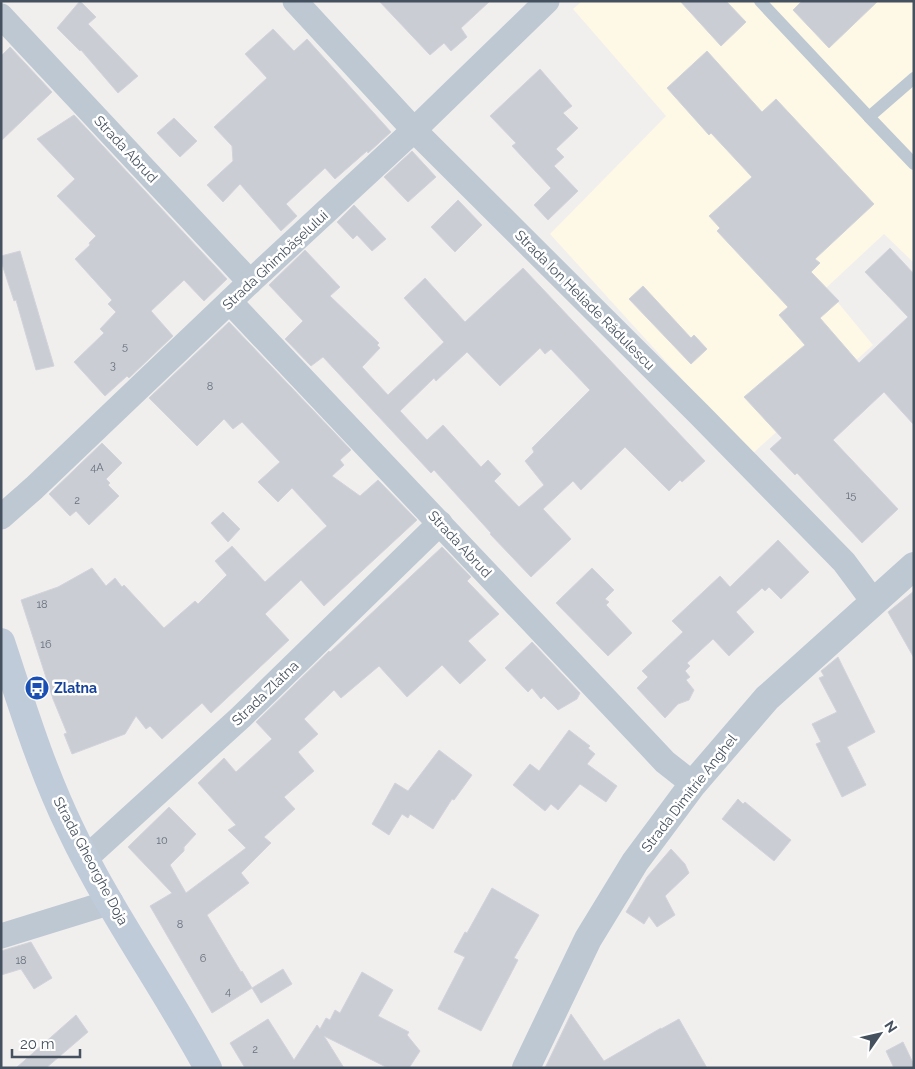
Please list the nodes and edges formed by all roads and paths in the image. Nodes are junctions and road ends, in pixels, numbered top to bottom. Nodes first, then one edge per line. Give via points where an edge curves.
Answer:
1 (295, 1) edge
2 (547, 1) edge
3 (760, 1) edge
4 (1, 16) edge
5 (914, 78) edge
6 (869, 118) junction
7 (414, 130) junction
8 (914, 164) edge
9 (250, 282) junction
10 (230, 302) junction
11 (1, 517) edge
12 (440, 523) junction
13 (914, 566) edge
14 (873, 601) junction
15 (1, 642) edge
16 (693, 784) junction
17 (86, 858) junction
18 (111, 902) junction
19 (1, 936) edge
20 (208, 1068) edge
21 (526, 1068) edge

1 - 7 street, Strada Ion Heliade Rădulescu
2 - 7 street, Strada Ghimbășelului
3 - 6 lane
4 - 9 street, Strada Abrud
5 - 6 lane
6 - 8 lane
7 - 9 street, Strada Ghimbășelului
7 - 14 street, Strada Ion Heliade Rădulescu via 830,548
9 - 10 street, Strada Ghimbășelului
10 - 11 street, Strada Ghimbășelului
10 - 12 street, Strada Abrud
12 - 16 street, Strada Abrud via 660,757
12 - 17 street, Strada Zlatna via 241,717
13 - 14 street, Strada Dimitrie Anghel
14 - 16 street, Strada Dimitrie Anghel via 767,698
15 - 17 main road, Strada Gheorghe Doja via 57,800
16 - 21 street, Strada Dimitrie Anghel via 635,862 588,939
17 - 18 main road, Strada Gheorghe Doja
18 - 19 street
18 - 20 main road, Strada Gheorghe Doja

